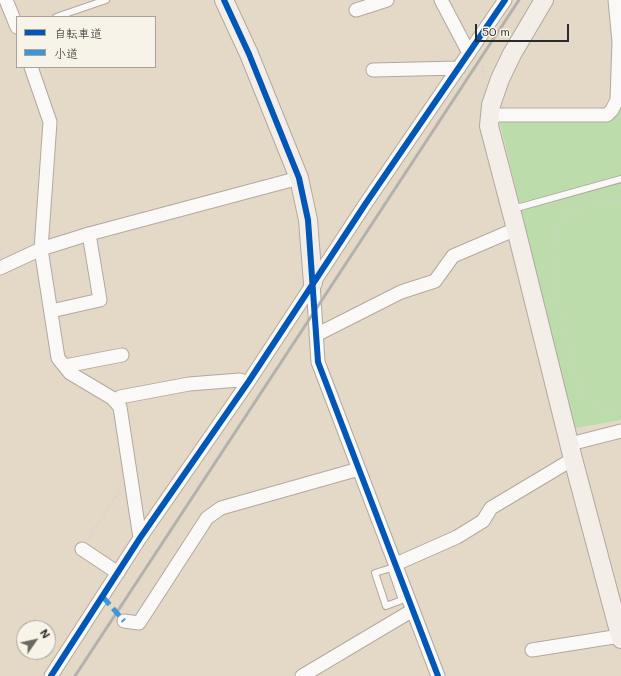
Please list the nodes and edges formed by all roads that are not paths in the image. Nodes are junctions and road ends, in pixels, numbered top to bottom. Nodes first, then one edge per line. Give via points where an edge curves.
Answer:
1 (6, 0) edge
2 (106, 0) edge
3 (224, 0) edge
4 (387, 0) edge
5 (441, 0) edge
6 (505, 0) edge
7 (544, 0) edge
8 (615, 0) edge
9 (356, 10) dead end
10 (59, 16) edge
11 (16, 25) edge
12 (469, 53) junction
13 (31, 68) edge
14 (459, 68) junction
15 (373, 70) dead end
16 (490, 115) junction
17 (299, 178) junction
18 (621, 179) edge
19 (511, 210) junction
20 (516, 229) junction
21 (89, 234) junction
22 (41, 249) junction
23 (0, 268) edge
24 (313, 283) junction
25 (51, 310) junction
26 (316, 335) junction
27 (122, 355) dead end
28 (65, 366) junction
29 (247, 384) junction
30 (115, 401) junction
31 (621, 432) edge
32 (571, 452) junction
33 (359, 469) junction
34 (140, 538) junction
35 (82, 549) road end
36 (396, 564) junction
37 (118, 574) junction
38 (400, 584) junction
39 (413, 610) junction
40 (124, 620) dead end
41 (620, 633) edge
42 (532, 650) dead end
43 (51, 676) edge
44 (302, 676) edge
45 (438, 676) edge

1 - 11 street
2 - 10 lane
3 - 17 street via 249,54
4 - 9 street
5 - 12 street
6 - 12 street
7 - 16 street via 500,79
8 - 16 street via 619,42 617,100 607,115
12 - 14 street
13 - 22 street via 50,122
14 - 15 street
14 - 24 street
16 - 19 street via 489,126
17 - 21 street
17 - 24 street via 308,220
18 - 19 lane
19 - 20 street
20 - 26 street via 453,256 435,280 401,292
20 - 32 street
21 - 22 street
21 - 25 street via 100,300
22 - 23 street
22 - 25 street
24 - 26 street
24 - 29 street
25 - 28 street via 58,358
26 - 33 street via 318,362
27 - 28 street
28 - 30 street via 70,373
29 - 30 street via 240,380 189,384 120,397
29 - 34 street
30 - 34 street via 120,407 123,422
31 - 32 street
32 - 36 street via 491,508 483,521
32 - 41 street
33 - 36 street
33 - 40 street via 221,508 207,518 139,623
34 - 37 street
35 - 37 street
36 - 38 street
37 - 43 street
38 - 38 lane via 402,600 386,606 375,573 391,568
38 - 39 street
39 - 44 street
39 - 45 street
41 - 42 street

